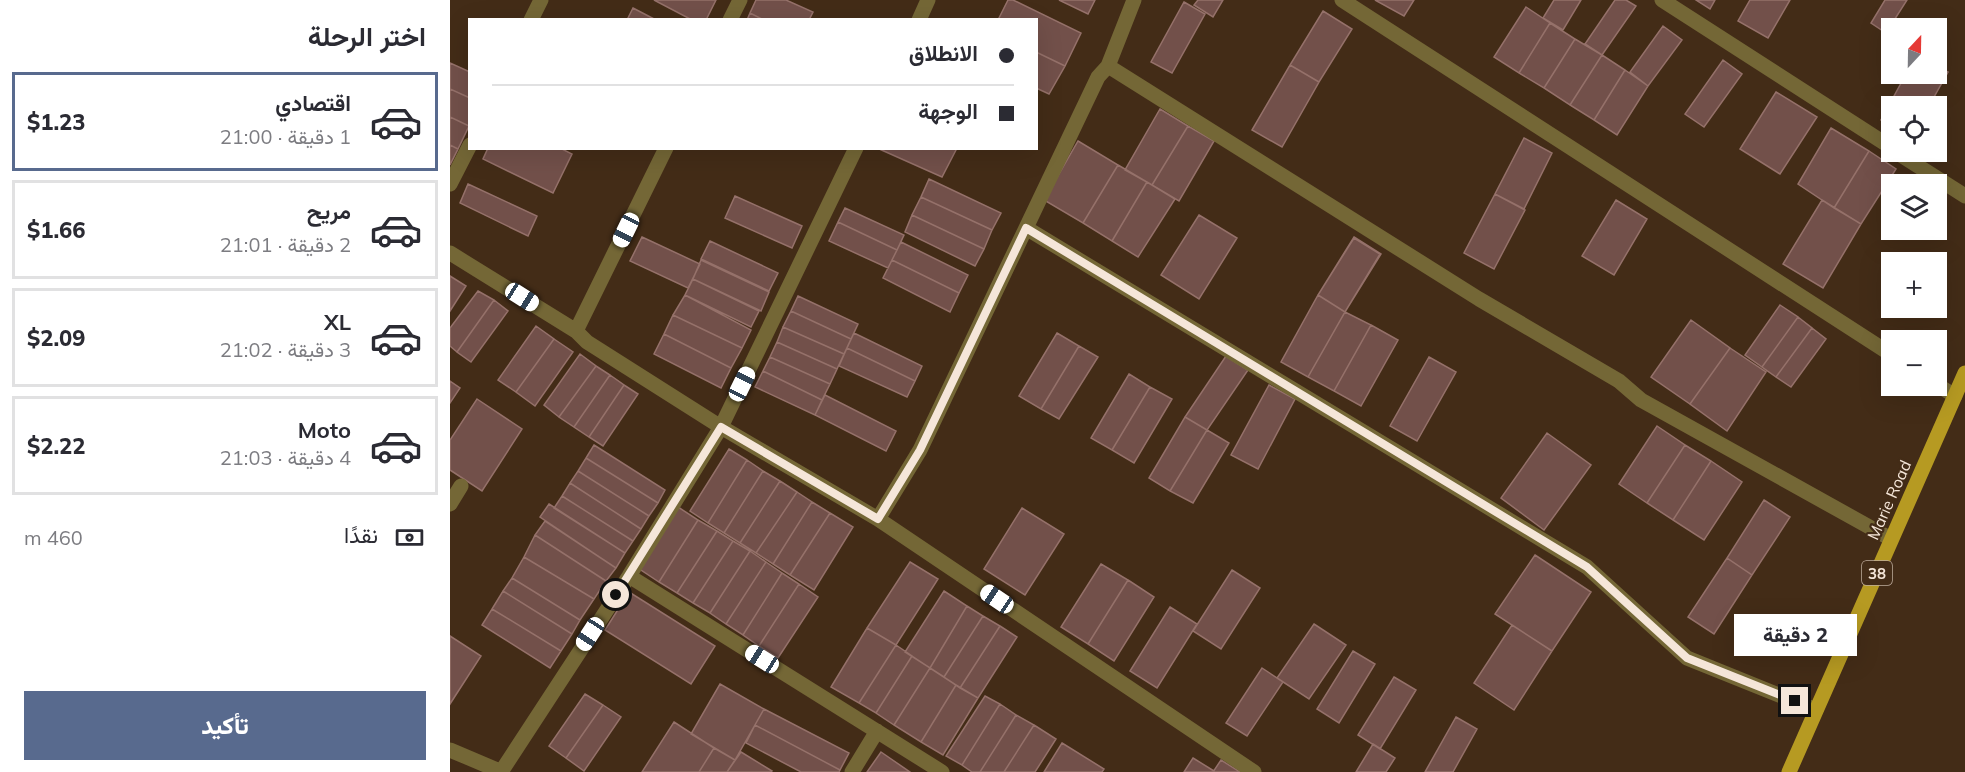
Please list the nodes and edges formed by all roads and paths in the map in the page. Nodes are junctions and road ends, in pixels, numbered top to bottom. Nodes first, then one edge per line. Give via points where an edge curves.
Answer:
1 (541, 0) edge
2 (740, 0) edge
3 (928, 0) edge
4 (1134, 0) edge
5 (1342, 0) edge
6 (1662, 0) edge
7 (532, 18) edge
8 (731, 18) edge
9 (920, 18) edge
10 (1108, 66) junction
11 (1881, 141) edge
12 (468, 149) edge
13 (665, 150) edge
14 (855, 150) edge
15 (1912, 162) edge
16 (450, 184) edge
17 (1965, 196) edge
18 (1026, 228) junction
19 (450, 253) edge
20 (576, 331) junction
21 (1881, 348) edge
22 (1965, 373) edge
23 (1947, 391) edge
24 (1955, 396) junction
25 (721, 427) junction
26 (461, 486) dead end
27 (450, 504) edge
28 (878, 519) junction
29 (1891, 539) junction
30 (629, 576) junction
31 (1816, 710) junction
32 (877, 731) junction
33 (450, 750) edge
34 (502, 772) edge
35 (852, 772) edge
36 (942, 772) edge
37 (1254, 772) edge
38 (1789, 772) edge

1 - 7 street
2 - 8 street
3 - 9 street
4 - 10 street
5 - 21 street
6 - 11 street
10 - 18 street via 1098,77
10 - 29 street via 1469,293 1619,381 1641,400
12 - 16 street
13 - 20 street
14 - 25 street
15 - 17 street
18 - 28 street via 920,450
18 - 31 street via 1587,567 1687,658
19 - 20 street
20 - 25 street via 587,342
22 - 24 main road, Marie Road / 38
23 - 24 street
24 - 29 main road, Marie Road / 38
25 - 28 street
25 - 30 street
26 - 27 street
28 - 37 street
29 - 31 main road, Marie Road / 38
30 - 32 street
30 - 34 street
31 - 38 main road, Marie Road / 38
32 - 35 street
32 - 36 street
33 - 34 street

